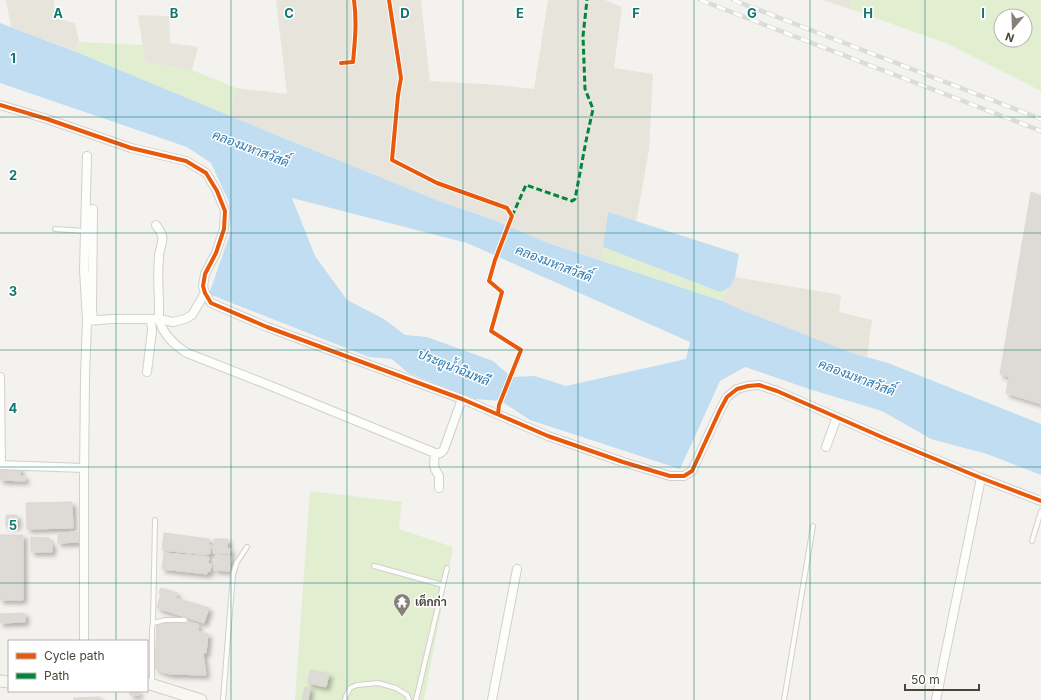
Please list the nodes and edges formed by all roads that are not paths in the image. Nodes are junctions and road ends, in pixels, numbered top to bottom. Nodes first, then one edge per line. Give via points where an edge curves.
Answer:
1 (0, 105) edge
2 (87, 156) dead end
3 (93, 208) dead end
4 (156, 225) dead end
5 (55, 229) dead end
6 (85, 231) junction
7 (205, 293) junction
8 (155, 319) junction
9 (90, 321) junction
10 (147, 372) dead end
11 (0, 377) edge
12 (462, 399) junction
13 (837, 417) junction
14 (826, 448) dead end
15 (435, 453) junction
16 (1, 465) edge
17 (84, 468) junction
18 (981, 478) junction
19 (439, 488) dead end
20 (1041, 501) edge
21 (1041, 511) edge
22 (155, 520) dead end
23 (813, 526) dead end
24 (1032, 541) dead end
25 (247, 547) dead end
26 (374, 566) dead end
27 (447, 568) dead end
28 (517, 569) dead end
29 (443, 585) junction
30 (185, 620) dead end
31 (153, 622) junction
32 (84, 640) edge
33 (150, 684) edge
34 (179, 697) edge
35 (200, 700) edge
36 (223, 700) edge
37 (345, 700) edge
38 (409, 700) edge
39 (416, 700) edge
40 (492, 700) edge
41 (784, 700) edge
42 (936, 700) edge

1 - 7 street via 131,148 186,161 206,173 225,211 224,229 205,274
2 - 6 street
3 - 9 street
4 - 8 street via 162,233 163,243 159,255
5 - 6 lane
6 - 9 street via 84,270
7 - 8 street via 192,315 185,319 173,322
7 - 12 street via 211,303 267,327
8 - 9 street
8 - 10 street
8 - 15 street via 170,339 187,353
9 - 17 street
11 - 16 street
12 - 13 street via 548,436 670,476 684,476 692,471 727,397 737,389 759,385
12 - 15 street via 444,450 442,453
13 - 14 street
13 - 18 street
15 - 19 street via 434,464 439,476
16 - 17 street
17 - 32 street
18 - 20 street
18 - 42 street
21 - 24 lane
22 - 31 lane
23 - 41 lane
25 - 36 lane via 233,574
26 - 29 lane
27 - 29 lane
28 - 40 street
29 - 39 lane
30 - 31 lane
31 - 33 lane
33 - 34 street
34 - 35 street
37 - 38 lane via 350,688 378,683 396,688 407,695

